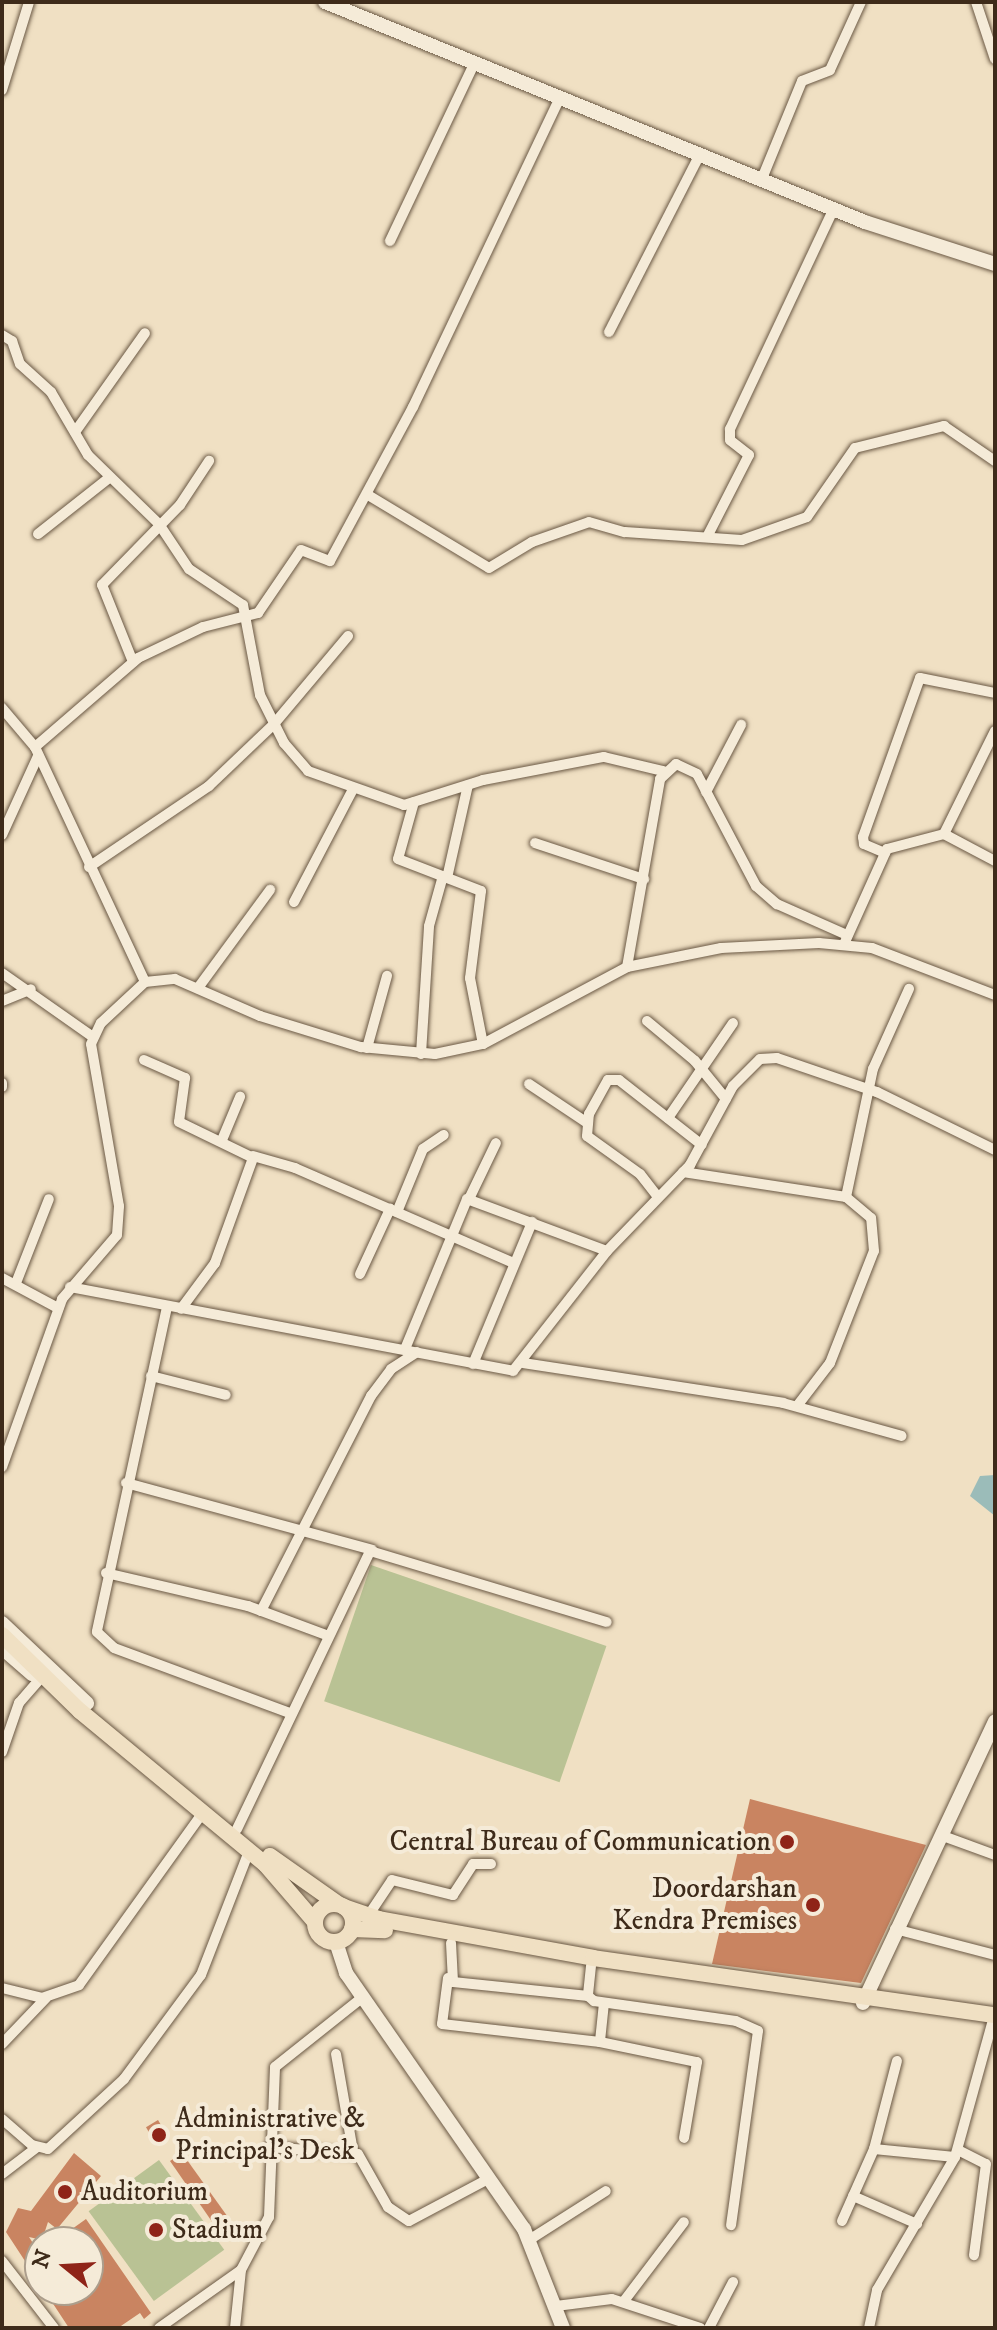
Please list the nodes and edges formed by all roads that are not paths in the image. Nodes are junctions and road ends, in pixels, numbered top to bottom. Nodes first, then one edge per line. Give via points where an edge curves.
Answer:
1 (29, 2) edge
2 (325, 2) edge
3 (861, 2) edge
4 (976, 2) edge
5 (995, 59) edge
6 (474, 64) junction
7 (4, 76) edge
8 (2, 90) edge
9 (560, 98) junction
10 (699, 156) junction
11 (761, 181) junction
12 (833, 210) junction
13 (390, 241) dead end
14 (995, 264) edge
15 (609, 332) dead end
16 (145, 333) dead end
17 (2, 335) edge
18 (75, 432) junction
19 (209, 461) dead end
20 (995, 461) edge
21 (109, 478) junction
22 (368, 495) junction
23 (159, 524) junction
24 (38, 534) dead end
25 (708, 535) junction
26 (250, 617) junction
27 (348, 636) dead end
28 (133, 662) junction
29 (995, 693) edge
30 (2, 708) edge
31 (274, 724) junction
32 (741, 725) dead end
33 (995, 731) edge
34 (36, 751) junction
35 (663, 771) junction
36 (468, 785) junction
37 (353, 789) junction
38 (706, 792) junction
39 (414, 802) junction
40 (2, 808) edge
41 (11, 816) junction
42 (944, 834) junction
43 (2, 835) edge
44 (535, 843) dead end
45 (885, 853) junction
46 (995, 861) edge
47 (89, 867) junction
48 (445, 877) junction
49 (644, 879) junction
50 (270, 890) dead end
51 (294, 902) dead end
52 (846, 939) junction
53 (627, 967) junction
54 (2, 973) edge
55 (387, 976) dead end
56 (145, 982) junction
57 (198, 988) junction
58 (31, 989) junction
59 (909, 989) dead end
60 (995, 995) edge
61 (2, 1001) edge
62 (647, 1021) dead end
63 (733, 1023) dead end
64 (93, 1037) junction
65 (483, 1044) junction
66 (367, 1048) junction
67 (421, 1054) junction
68 (144, 1060) dead end
69 (701, 1069) junction
70 (529, 1084) dead end
71 (869, 1089) junction
72 (240, 1097) dead end
73 (726, 1099) junction
74 (668, 1118) junction
75 (586, 1122) junction
76 (444, 1135) dead end
77 (222, 1140) junction
78 (496, 1143) dead end
79 (702, 1145) junction
80 (995, 1150) edge
81 (253, 1156) junction
82 (683, 1172) junction
83 (658, 1197) junction
84 (846, 1197) junction
85 (49, 1199) dead end
86 (469, 1199) junction
87 (393, 1210) junction
88 (532, 1222) junction
89 (450, 1235) junction
90 (607, 1251) junction
91 (513, 1263) junction
92 (360, 1274) dead end
93 (2, 1278) edge
94 (16, 1283) junction
95 (70, 1287) junction
96 (167, 1307) junction
97 (58, 1308) junction
98 (181, 1309) junction
99 (411, 1350) junction
100 (523, 1363) junction
101 (473, 1364) junction
102 (151, 1376) junction
103 (226, 1395) dead end
104 (797, 1406) junction
105 (902, 1436) dead end
106 (2, 1467) edge
107 (126, 1483) junction
108 (300, 1530) junction
109 (372, 1550) junction
110 (106, 1573) junction
111 (261, 1611) junction
112 (607, 1622) dead end
113 (2, 1623) edge
114 (2, 1635) edge
115 (326, 1635) junction
116 (2, 1648) edge
117 (39, 1680) junction
118 (83, 1707) junction
119 (290, 1713) junction
120 (995, 1721) edge
121 (989, 1747) edge
122 (2, 1752) edge
123 (202, 1814) junction
124 (237, 1829) junction
125 (943, 1836) junction
126 (249, 1851) junction
127 (995, 1855) edge
128 (491, 1864) dead end
129 (341, 1906) junction
130 (368, 1916) junction
131 (315, 1922) junction
132 (352, 1929) junction
133 (895, 1929) junction
134 (336, 1942) junction
135 (451, 1943) junction
136 (995, 1955) edge
137 (591, 1966) junction
138 (448, 1978) junction
139 (2, 1988) edge
140 (588, 1996) junction
141 (363, 1997) junction
142 (46, 1998) junction
143 (863, 1998) junction
144 (604, 2003) junction
145 (994, 2021) edge
146 (600, 2042) junction
147 (2, 2044) edge
148 (336, 2054) dead end
149 (897, 2061) dead end
150 (2, 2119) edge
151 (684, 2138) dead end
152 (269, 2147) junction
153 (36, 2148) junction
154 (874, 2149) junction
155 (353, 2151) junction
156 (956, 2153) junction
157 (2, 2174) edge
158 (490, 2178) junction
159 (606, 2191) dead end
160 (853, 2196) junction
161 (842, 2221) dead end
162 (684, 2222) dead end
163 (917, 2224) junction
164 (731, 2225) dead end
165 (529, 2240) junction
166 (974, 2255) dead end
167 (2, 2261) edge
168 (241, 2270) junction
169 (733, 2282) dead end
170 (624, 2301) junction
171 (556, 2306) junction
172 (54, 2328) edge
173 (159, 2328) edge
174 (235, 2328) edge
175 (563, 2328) edge
176 (700, 2328) edge
177 (709, 2328) edge
178 (869, 2328) edge

1 - 7 street
2 - 6 street
3 - 11 street via 830,70 802,81
4 - 5 street
6 - 9 street
6 - 13 street
7 - 8 street
9 - 10 street
9 - 22 street
10 - 11 street
10 - 15 street
11 - 12 street
12 - 14 street
12 - 25 street via 730,429 730,440 749,455
16 - 18 street
17 - 18 street
18 - 21 street
19 - 23 street via 180,505
20 - 25 street via 951,426 867,443 851,451 803,519 742,540
21 - 23 street
21 - 24 street
22 - 25 street via 483,567 589,522 625,532
22 - 26 street via 330,561 301,550 268,605
23 - 26 street via 189,569 238,601
23 - 28 street via 101,590
26 - 28 street via 203,627
26 - 31 street via 255,678
27 - 31 street
28 - 34 street
29 - 45 street via 920,678 863,837 864,844
30 - 34 street
31 - 37 street via 301,765
31 - 47 street via 203,790
32 - 38 street
33 - 42 street
34 - 41 street
34 - 47 street
35 - 36 street via 604,757
35 - 38 street via 676,764 691,767
35 - 49 street
36 - 39 street
36 - 48 street
37 - 39 street via 390,803
37 - 51 street
38 - 52 street via 756,886 777,904
39 - 48 street via 397,857
40 - 41 street
41 - 43 street
42 - 45 street
42 - 46 street
44 - 49 street
45 - 52 street
47 - 56 street
48 - 65 street via 481,894 470,978
48 - 67 street via 429,926
49 - 53 street
50 - 57 street
52 - 53 street via 721,948
52 - 60 street
53 - 65 street
54 - 58 street
55 - 66 street
56 - 57 street via 166,977
56 - 64 street
57 - 66 street via 260,1016
58 - 61 street
58 - 64 street
59 - 71 street
62 - 69 street
63 - 69 street
64 - 95 street via 119,1226 106,1254
65 - 67 street
66 - 67 street
68 - 77 street via 185,1078 177,1120
69 - 73 street
69 - 74 street
70 - 75 street
71 - 73 street via 768,1057 752,1063
71 - 80 street
71 - 84 street
72 - 77 street
73 - 79 street
74 - 75 street via 611,1077
74 - 79 street
75 - 83 street via 590,1140 640,1174
76 - 87 street via 423,1149
77 - 81 street
78 - 86 street
79 - 82 street
81 - 87 street
81 - 98 street via 219,1254
82 - 83 street
82 - 84 street
83 - 90 street
84 - 104 street via 871,1218 874,1251 830,1363
85 - 94 street
86 - 88 street
86 - 89 street
87 - 89 street
87 - 92 street
88 - 90 street
88 - 91 street
89 - 91 street
89 - 99 street
90 - 100 street
91 - 101 street
93 - 94 street
94 - 97 street
95 - 96 street
95 - 97 street
96 - 98 street
96 - 102 street
97 - 106 street
98 - 99 street
99 - 101 street
99 - 108 street via 371,1396
100 - 101 street via 506,1371
100 - 104 street
102 - 103 street
102 - 107 street
104 - 105 street
107 - 108 street
107 - 110 street
108 - 109 street
108 - 111 street
109 - 112 street
109 - 115 street
110 - 111 street
110 - 119 street via 97,1624 103,1642
111 - 115 street
113 - 118 street
114 - 118 main road
115 - 119 street
116 - 117 street
117 - 118 street
117 - 122 street via 19,1703
118 - 123 main road
118 - 124 main road
119 - 124 street
120 - 121 street
121 - 125 street
123 - 126 main road
123 - 142 street via 84,1980
124 - 129 main road
125 - 127 street
125 - 133 street
126 - 131 main road
126 - 153 street via 204,1969 152,2045 56,2145
128 - 130 street via 473,1864 453,1895 392,1880
129 - 130 main road
129 - 131 main road via 320,1910
129 - 132 main road
130 - 143 main road via 593,1958
131 - 134 main road via 324,1939
132 - 134 main road
132 - 135 main road
133 - 136 street
133 - 143 street
134 - 141 street via 346,1973
135 - 137 main road
135 - 138 street
137 - 140 street
137 - 143 main road
138 - 140 street
138 - 146 street via 442,2024
139 - 142 street
140 - 144 street
141 - 152 street via 278,2062 270,2084
141 - 158 street
142 - 147 street
143 - 145 main road
144 - 146 street
144 - 164 street via 736,2021 758,2031
145 - 156 street
146 - 151 street via 697,2062
148 - 155 street
149 - 154 street
150 - 153 street
152 - 155 street
152 - 168 street via 267,2227
153 - 157 street
154 - 156 street
154 - 160 street
155 - 158 street via 388,2207 409,2221
156 - 163 street
156 - 166 street via 986,2164
158 - 165 street
159 - 165 street
160 - 161 street
160 - 163 street
162 - 170 street
163 - 178 street via 877,2290
165 - 171 street
167 - 172 street
168 - 173 street
168 - 174 street
169 - 177 street
170 - 171 street
170 - 176 street
171 - 175 street

